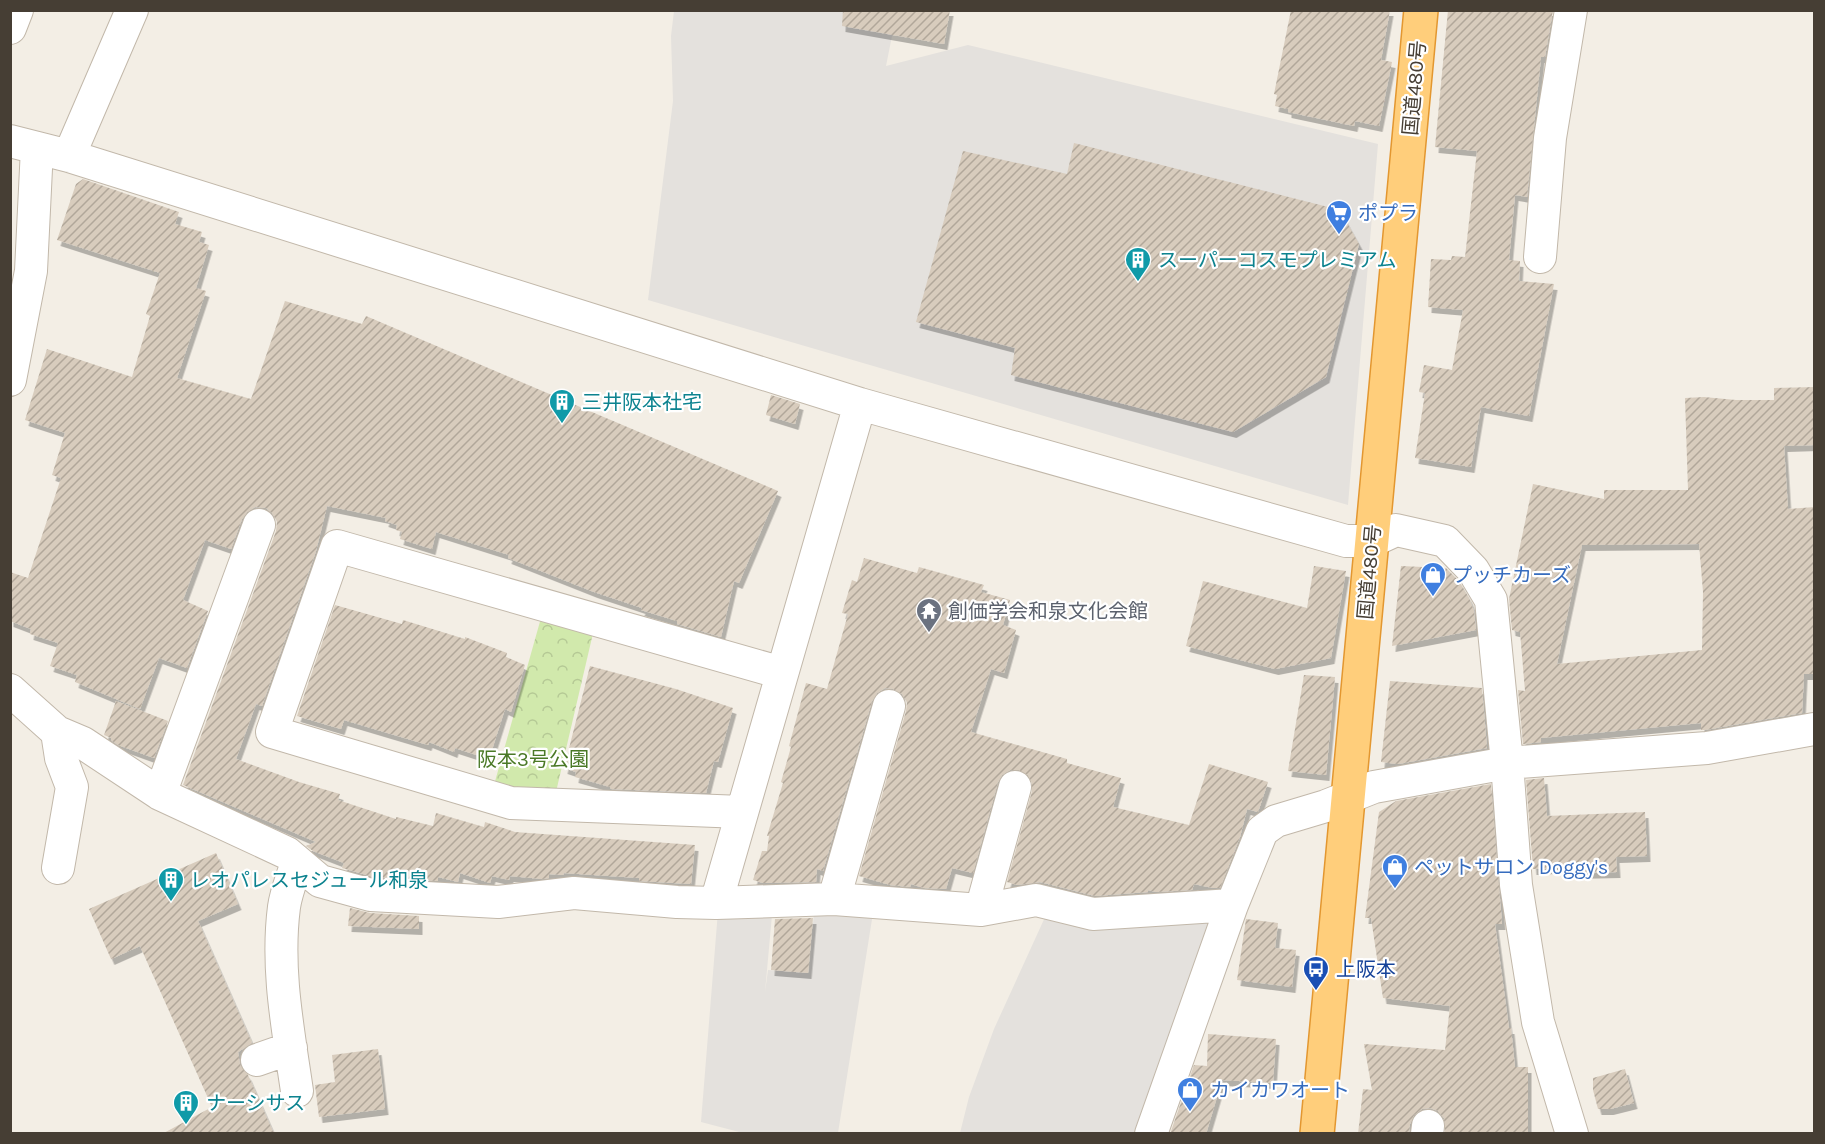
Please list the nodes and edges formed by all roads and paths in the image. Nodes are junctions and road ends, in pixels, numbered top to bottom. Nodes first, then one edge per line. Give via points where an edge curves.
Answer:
1 (17, 10) edge
2 (132, 10) edge
3 (1421, 10) edge
4 (1571, 10) edge
5 (10, 28) edge
6 (24, 145) edge
7 (69, 156) junction
8 (1540, 257) dead end
9 (10, 380) edge
10 (860, 404) junction
11 (259, 525) dead end
12 (1372, 541) junction
13 (782, 673) junction
14 (10, 690) edge
15 (889, 706) dead end
16 (1815, 729) edge
17 (57, 732) junction
18 (1507, 763) junction
19 (1015, 787) dead end
20 (160, 794) junction
21 (1347, 797) junction
22 (742, 812) junction
23 (297, 862) junction
24 (58, 868) dead end
25 (834, 899) junction
26 (716, 903) junction
27 (1232, 905) junction
28 (981, 910) junction
29 (291, 1048) junction
30 (257, 1060) dead end
31 (297, 1091) dead end
32 (1151, 1134) edge
33 (1317, 1134) edge
34 (1572, 1134) edge

1 - 5 street
2 - 7 street
3 - 12 highway, 国道480号
4 - 8 street via 1550,138
6 - 7 street
6 - 9 street via 31,271
7 - 10 street
10 - 12 street via 1346,541
10 - 13 street
11 - 20 street
12 - 18 street via 1396,530 1445,541 1473,570 1491,600
12 - 21 highway, 国道480号
13 - 22 street
13 - 22 street via 337,546 272,732 511,803
14 - 17 street
15 - 25 street
16 - 18 street via 1707,748
17 - 20 street via 83,743
17 - 24 street via 72,787
18 - 21 street via 1374,787
18 - 34 street via 1516,885 1538,1022
19 - 28 street
20 - 23 street via 287,853
21 - 27 street via 1276,821 1262,831
21 - 33 highway, 国道480号
22 - 26 street
23 - 26 street via 320,881 371,895 498,902 574,894
23 - 29 street via 285,904 280,955
25 - 26 street
25 - 28 street
27 - 28 street via 1094,914 1036,900
27 - 32 street
29 - 30 street
29 - 31 street

